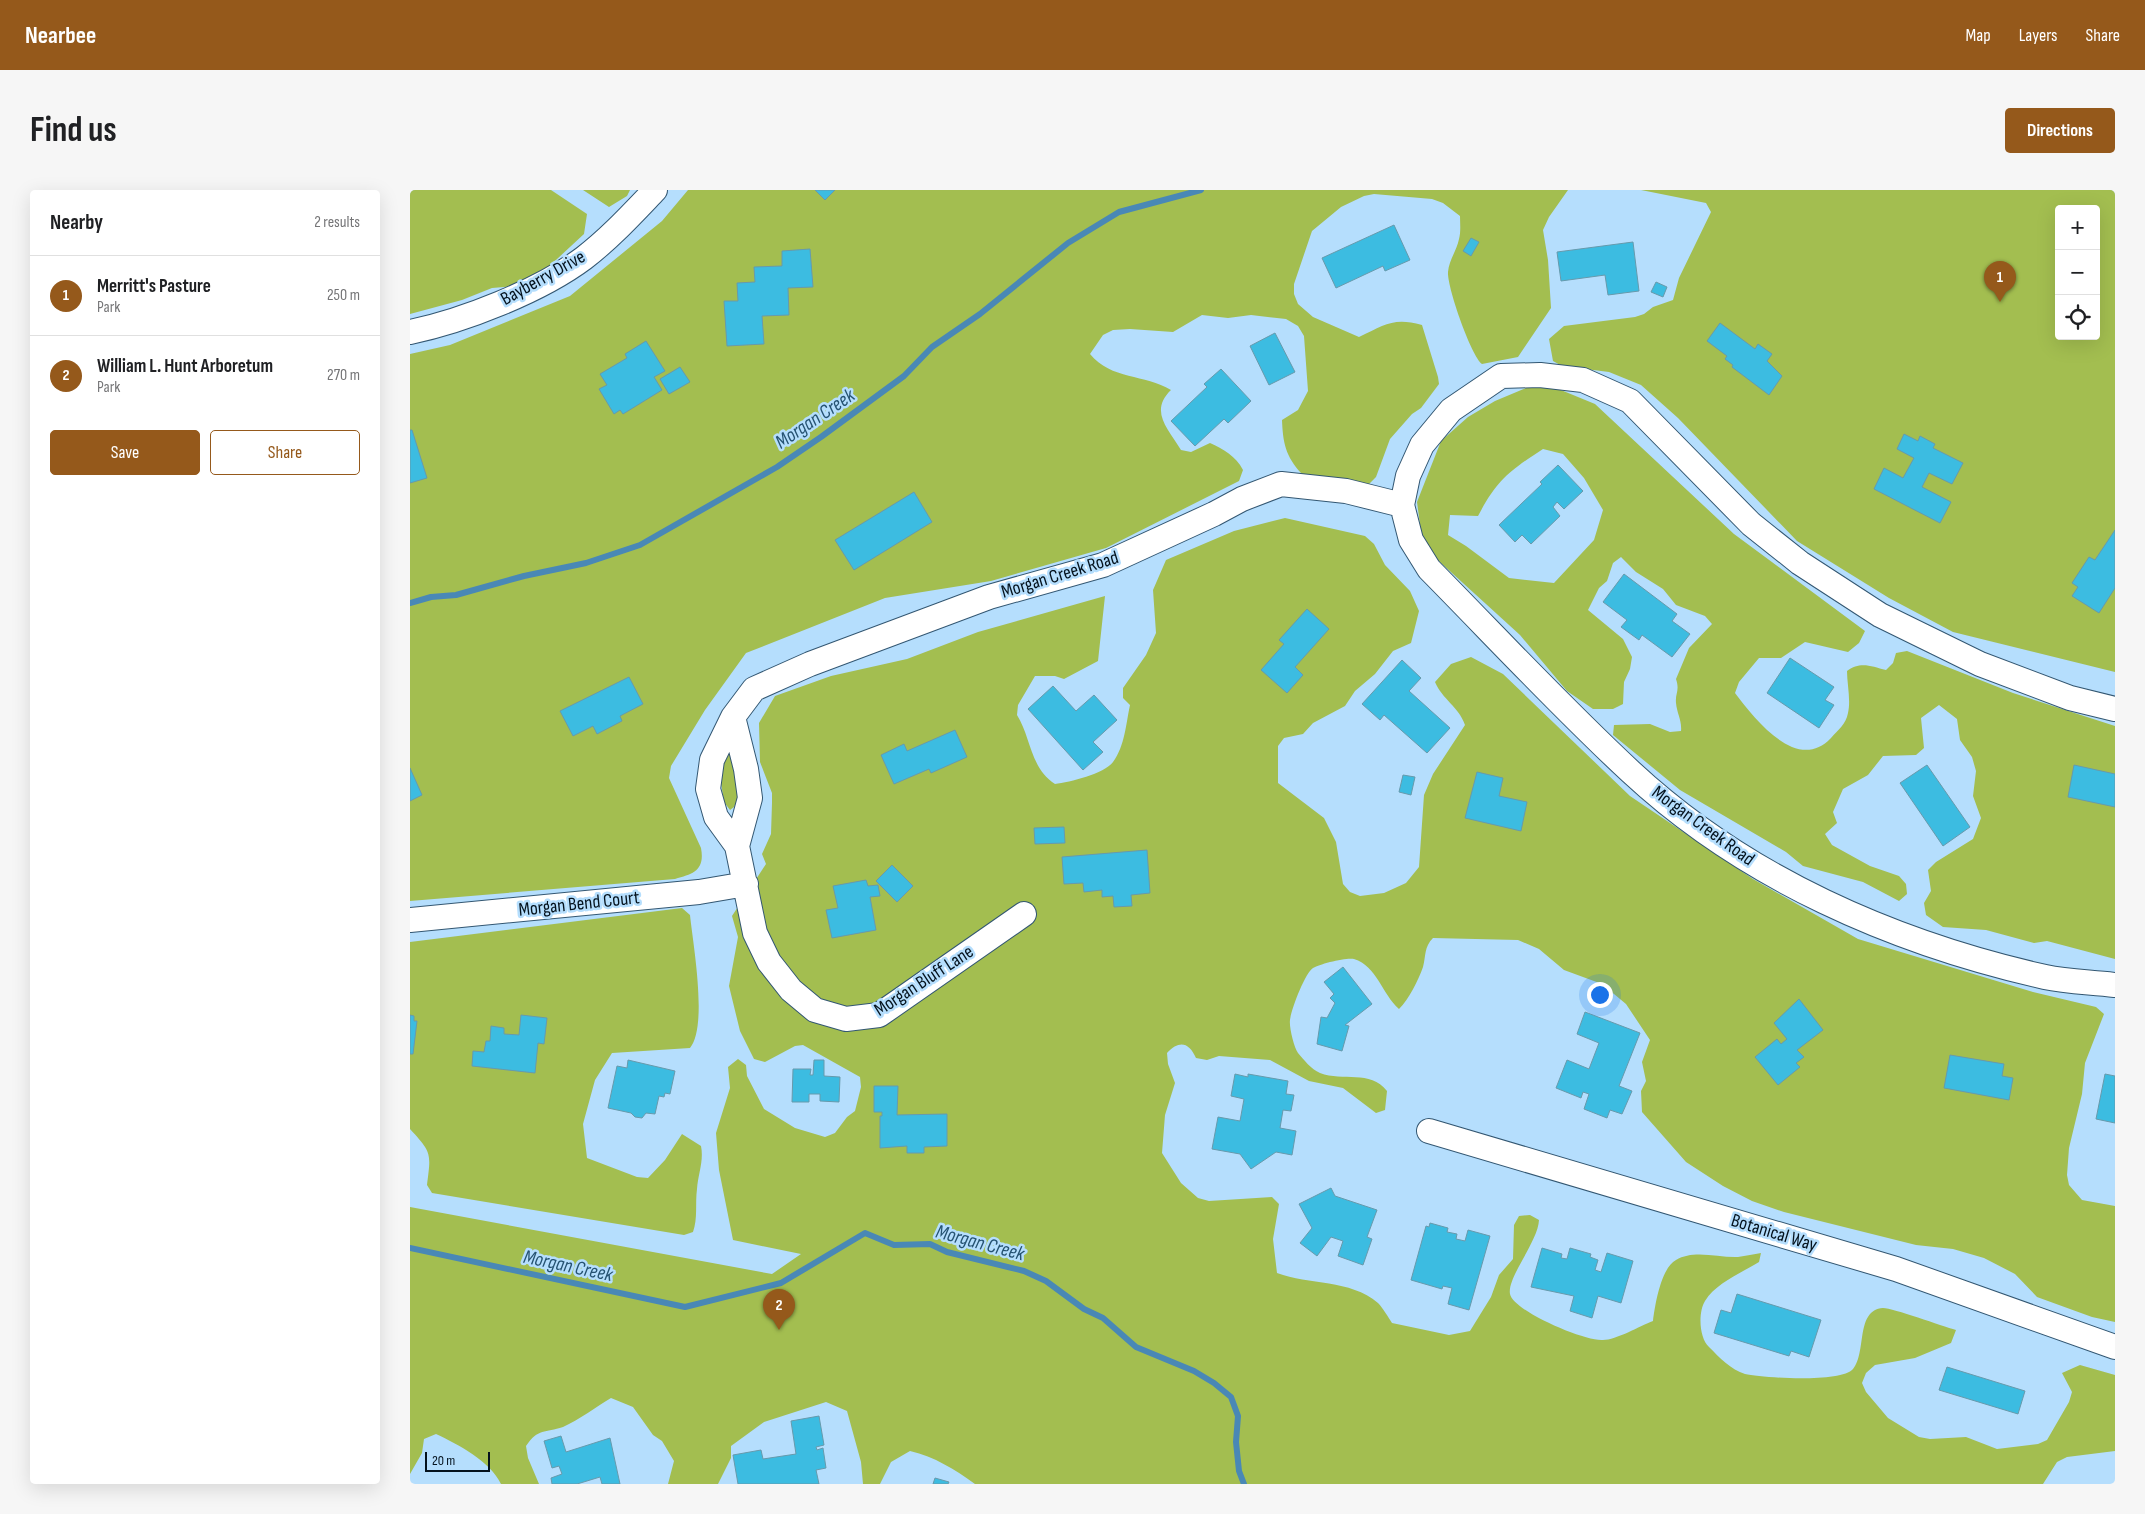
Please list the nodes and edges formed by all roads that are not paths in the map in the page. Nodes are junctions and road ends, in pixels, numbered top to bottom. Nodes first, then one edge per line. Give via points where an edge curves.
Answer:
1 (655, 190) edge
2 (410, 332) edge
3 (1402, 505) junction
4 (2115, 709) edge
5 (732, 717) junction
6 (738, 846) junction
7 (746, 884) junction
8 (1024, 914) dead end
9 (410, 920) edge
10 (2115, 985) edge
11 (1429, 1131) dead end
12 (2115, 1347) edge

1 - 2 street, Bayberry Drive via 616,231 582,259 544,281 463,318
3 - 4 street, Morgan Creek Road via 1408,476 1422,445 1451,410 1501,376 1540,375 1584,380 1630,401 1752,524 1800,562 1880,615 1980,664 2070,698
3 - 5 street, Morgan Creek Road via 1346,491 1281,484 1242,499 1103,565 989,597 810,664 754,689
3 - 10 street, Morgan Creek Road via 1411,540 1429,570 1631,773 1734,851 1801,890 1901,935 2047,977
5 - 6 street, Morgan Creek Road via 750,798
5 - 6 street, Morgan Creek Road via 712,760 708,789 716,817
6 - 7 street, Morgan Creek Road
7 - 8 street, Morgan Bluff Lane via 755,932 770,962 802,1001 823,1014 846,1020 879,1016
7 - 9 street, Morgan Bend Court via 699,892
11 - 12 street, Botanical Way via 1896,1269

